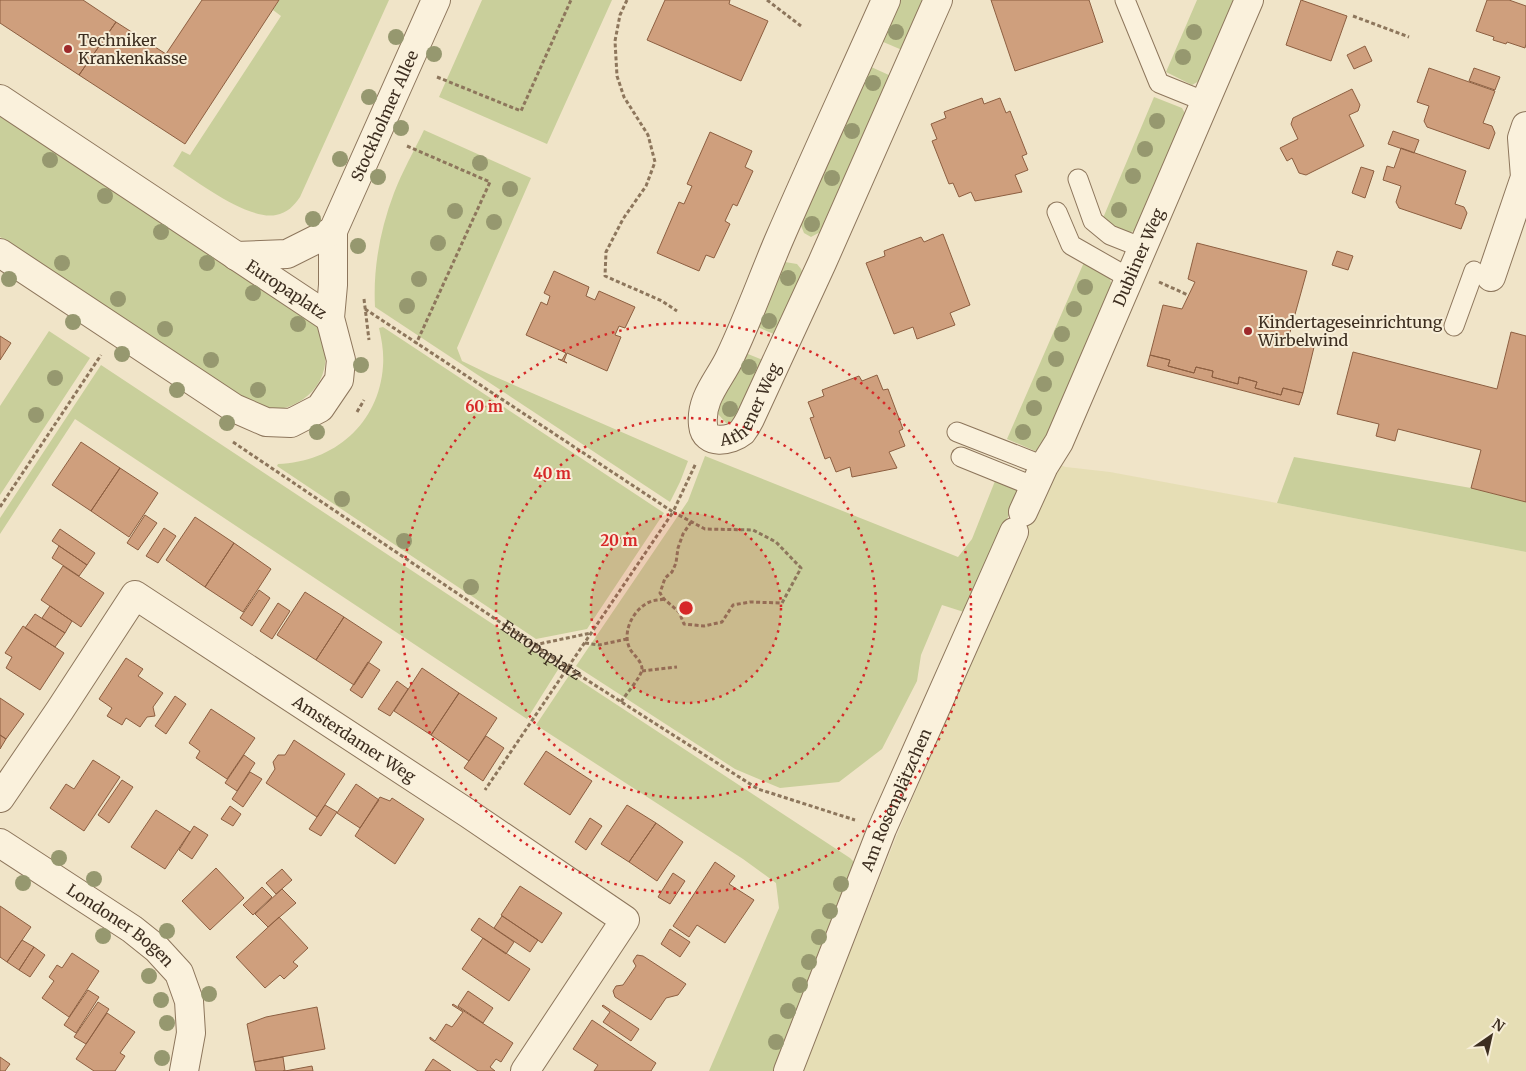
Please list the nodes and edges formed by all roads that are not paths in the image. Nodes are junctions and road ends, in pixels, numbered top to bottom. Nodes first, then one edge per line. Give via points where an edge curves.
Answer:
1 (436, 0) edge
2 (886, 0) edge
3 (938, 0) edge
4 (1125, 0) edge
5 (1249, 0) edge
6 (0, 99) edge
7 (1206, 102) junction
8 (1526, 126) edge
9 (1078, 179) dead end
10 (1057, 212) dead end
11 (333, 231) junction
12 (1143, 248) junction
13 (0, 253) edge
14 (236, 256) junction
15 (1482, 274) joint
16 (1129, 278) junction
17 (330, 318) junction
18 (1454, 326) dead end
19 (957, 432) dead end
20 (961, 457) dead end
21 (1039, 476) junction
22 (1018, 522) joint
23 (0, 798) edge
24 (0, 843) edge
25 (184, 1071) edge
26 (525, 1071) edge
27 (788, 1071) edge

1 - 11 street, Stockholmer Allee
2 - 3 street, Athener Weg via 778,241 730,358 710,391 703,410 703,428 709,437 721,441 732,438 743,431 750,419
4 - 7 lane via 1159,83
5 - 7 street, Dubliner Weg
6 - 14 street, Europaplatz
7 - 12 street, Dubliner Weg
8 - 15 street via 1522,138 1525,177
9 - 12 lane via 1093,222 1110,235
10 - 16 lane via 1071,245
11 - 14 street via 287,254
11 - 17 street, Stockholmer Allee via 334,284
12 - 16 street, Dubliner Weg
13 - 17 street, Europaplatz via 234,408 266,422 291,423 320,408 339,380 341,360
14 - 17 street, Europaplatz
15 - 18 lane
16 - 21 street, Dubliner Weg via 1059,442
19 - 21 lane
20 - 21 lane
21 - 22 street, Dubliner Weg
22 - 27 street, Am Rosenplätzchen via 882,829
23 - 26 street, Amsterdamer Weg via 135,594 626,920
24 - 25 street, Londoner Bogen via 132,929 179,973 189,1001 191,1033

